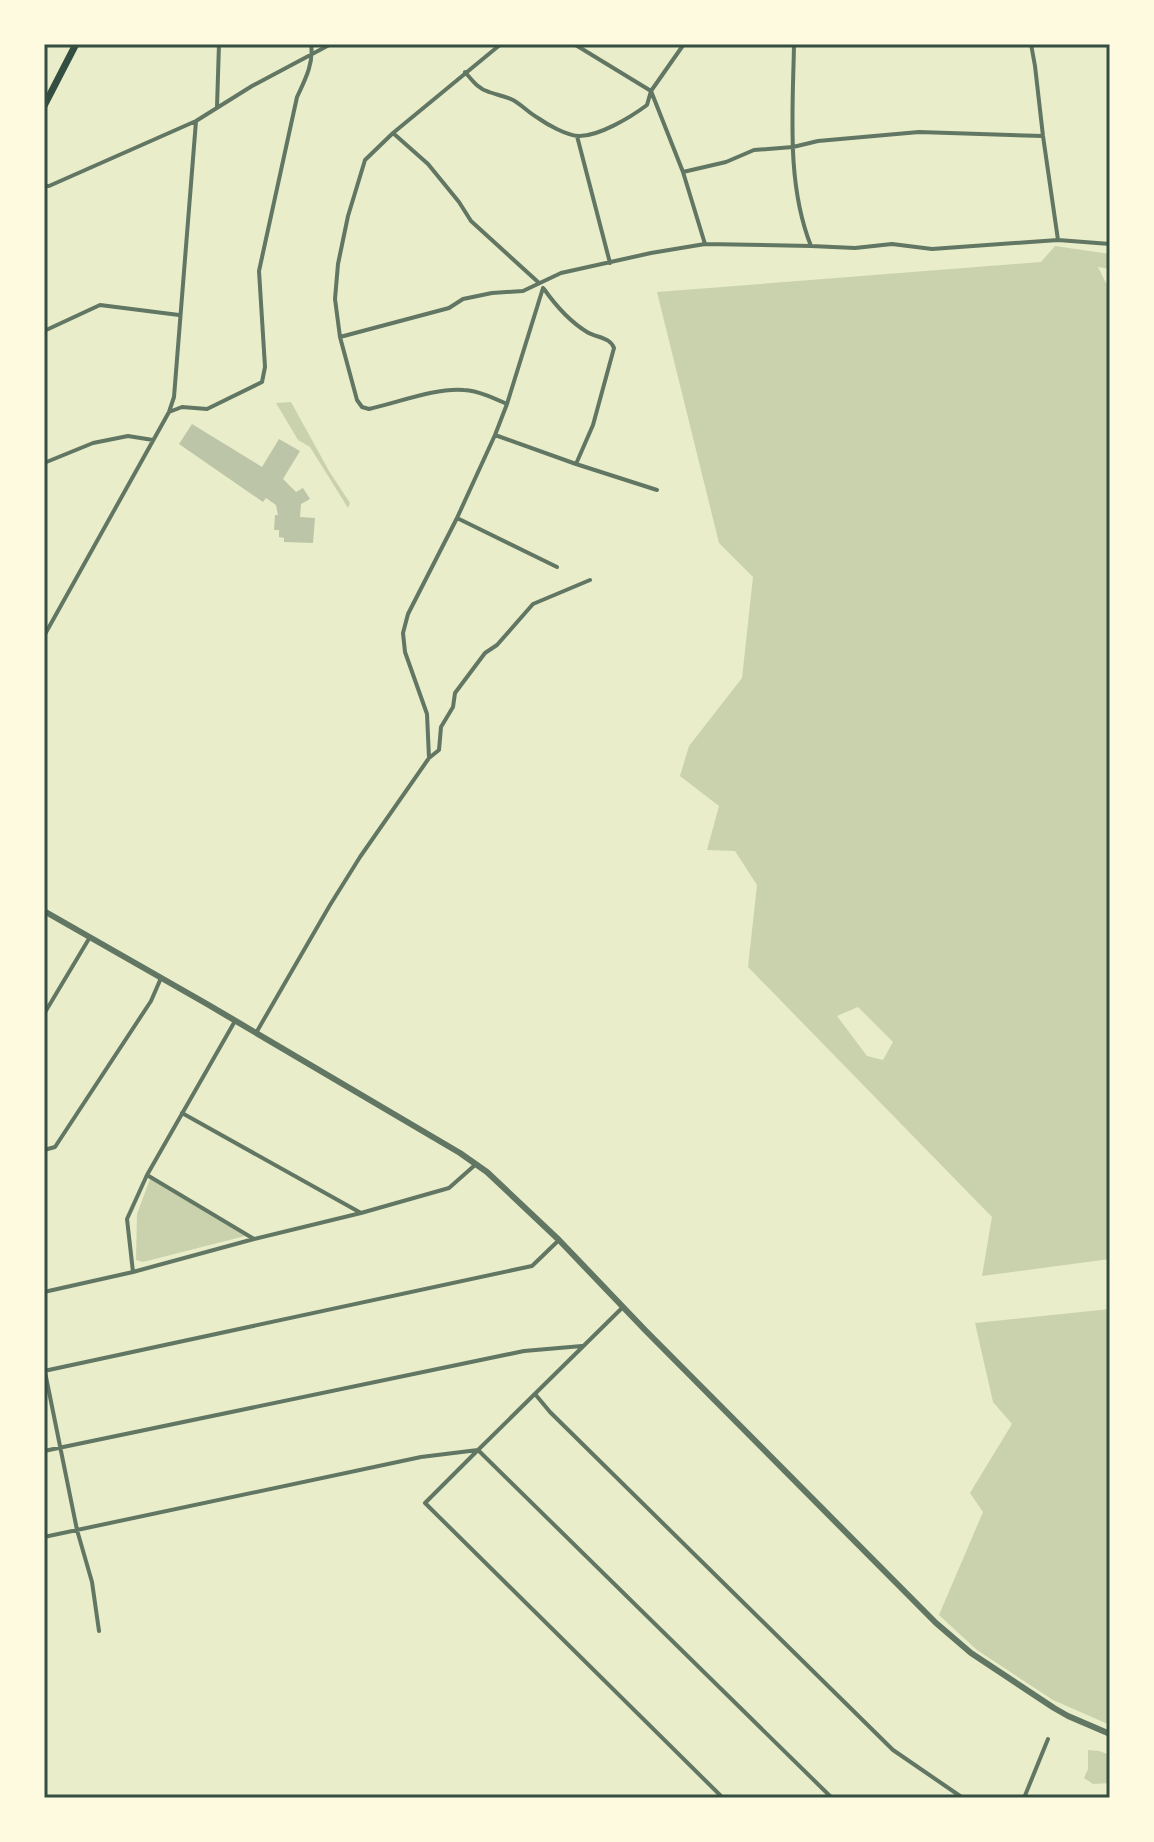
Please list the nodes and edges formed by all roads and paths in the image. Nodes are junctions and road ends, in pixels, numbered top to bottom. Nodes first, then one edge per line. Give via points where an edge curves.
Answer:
1 (76, 44) edge
2 (219, 44) edge
3 (311, 44) edge
4 (331, 44) edge
5 (501, 44) edge
6 (574, 44) edge
7 (684, 44) edge
8 (779, 44) edge
9 (794, 44) edge
10 (836, 44) edge
11 (1031, 44) edge
12 (313, 53) junction
13 (465, 72) junction
14 (651, 91) junction
15 (44, 106) edge
16 (217, 107) junction
17 (196, 121) junction
18 (393, 133) junction
19 (577, 136) junction
20 (1043, 136) junction
21 (793, 147) junction
22 (683, 172) junction
23 (46, 187) edge
24 (1058, 240) junction
25 (705, 244) junction
26 (1110, 244) edge
27 (811, 246) junction
28 (610, 263) junction
29 (538, 282) junction
30 (543, 288) junction
31 (180, 315) junction
32 (44, 331) edge
33 (340, 337) junction
34 (507, 404) junction
35 (169, 412) junction
36 (495, 435) junction
37 (153, 440) junction
38 (44, 463) edge
39 (576, 464) junction
40 (657, 490) dead end
41 (457, 518) junction
42 (557, 567) dead end
43 (590, 580) dead end
44 (44, 636) edge
45 (429, 758) junction
46 (44, 911) edge
47 (90, 937) junction
48 (161, 978) junction
49 (44, 1014) edge
50 (235, 1021) junction
51 (256, 1033) junction
52 (182, 1113) junction
53 (44, 1150) edge
54 (476, 1164) junction
55 (147, 1175) junction
56 (361, 1213) junction
57 (254, 1239) junction
58 (559, 1240) junction
59 (133, 1272) junction
60 (44, 1292) edge
61 (623, 1307) junction
62 (584, 1346) junction
63 (44, 1370) edge
64 (535, 1394) junction
65 (60, 1447) junction
66 (478, 1450) junction
67 (44, 1451) edge
68 (77, 1530) junction
69 (44, 1537) edge
70 (99, 1631) dead end
71 (1110, 1734) edge
72 (1048, 1739) dead end
73 (723, 1798) edge
74 (832, 1798) edge
75 (963, 1798) edge
76 (1024, 1798) edge

1 - 15 highway
2 - 16 street
3 - 12 street
4 - 12 street
5 - 13 street
6 - 14 street
7 - 14 street
8 - 9 street
9 - 10 street
9 - 21 street
11 - 20 street
12 - 16 street
12 - 35 street via 297,97 259,271 262,382 207,409
13 - 18 street
13 - 19 street via 486,91 506,96 536,118
14 - 19 street via 640,110 609,128
14 - 22 street
16 - 17 street
17 - 23 street
17 - 31 street
18 - 29 street via 428,164 471,221
18 - 33 street via 365,160 348,216 335,299
19 - 28 street
20 - 21 street via 919,132
20 - 24 street
21 - 22 street via 754,150
21 - 27 street via 798,205
22 - 25 street
24 - 26 street
24 - 27 street via 932,249 892,244
25 - 27 street
25 - 28 street
28 - 29 street
29 - 30 street
29 - 33 street via 523,291 463,299 449,308
30 - 34 street
30 - 39 street via 574,323 614,344 593,425
31 - 32 street via 100,305
31 - 35 street
33 - 34 street via 362,407 464,390
34 - 36 street
35 - 37 street
36 - 39 street
36 - 41 street
37 - 38 street via 128,436 93,443
37 - 44 street
39 - 40 street
41 - 42 street
41 - 45 street via 403,633 427,714
43 - 45 street via 533,604 485,653 455,693 441,727 439,750
45 - 51 street via 345,881
46 - 47 street
47 - 48 street
47 - 49 street
48 - 50 street
48 - 53 street via 55,1147
50 - 51 street
50 - 52 street
51 - 54 street
52 - 55 street
52 - 56 street
54 - 56 street via 449,1188
54 - 58 street
55 - 57 street
55 - 59 street via 127,1219
56 - 57 street
57 - 59 street
58 - 61 street
58 - 63 street via 532,1266
59 - 60 street
61 - 62 street
61 - 71 street via 936,1623 1054,1708
62 - 64 street
62 - 65 street via 524,1351
63 - 65 street
64 - 66 street
64 - 75 street via 893,1750
65 - 67 street
65 - 68 street
66 - 68 street via 421,1457
66 - 73 street via 425,1503
66 - 74 street
68 - 69 street
68 - 70 street
72 - 76 street

